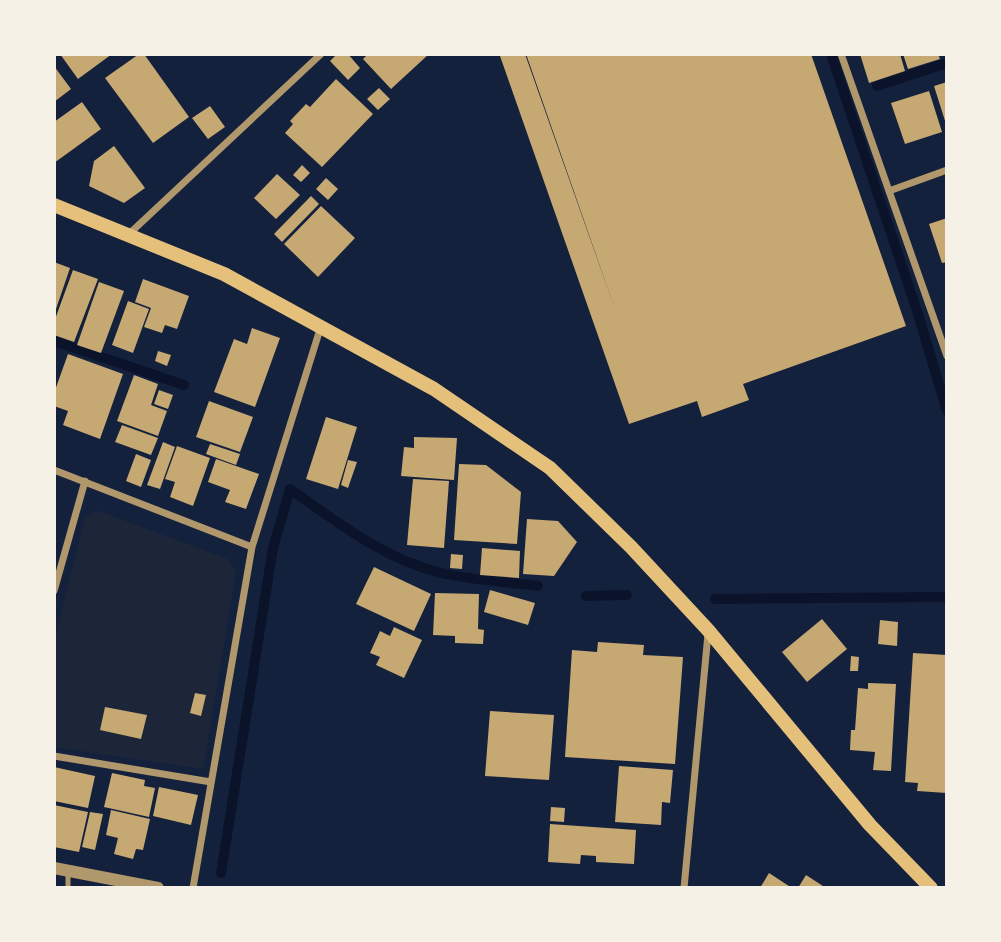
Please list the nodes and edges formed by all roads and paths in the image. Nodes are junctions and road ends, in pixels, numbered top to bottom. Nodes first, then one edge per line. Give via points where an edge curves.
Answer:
1 (321, 54) edge
2 (841, 54) edge
3 (947, 170) edge
4 (889, 191) junction
5 (54, 205) edge
6 (129, 234) junction
7 (321, 326) junction
8 (947, 356) edge
9 (54, 470) edge
10 (85, 481) junction
11 (252, 547) junction
12 (54, 591) edge
13 (708, 630) junction
14 (54, 756) edge
15 (211, 782) junction
16 (54, 868) edge
17 (68, 871) junction
18 (68, 888) edge
19 (158, 888) edge
20 (193, 888) edge
21 (684, 888) edge
22 (931, 888) edge

1 - 6 street
2 - 4 street
3 - 4 street
4 - 8 street
5 - 6 main road
6 - 7 main road via 224,274
7 - 11 street
7 - 13 main road via 434,389 550,468
9 - 10 street
10 - 11 street
10 - 12 street
11 - 15 street
13 - 21 street
13 - 22 main road via 870,824
14 - 15 street
15 - 20 street
16 - 17 street
17 - 18 lane
17 - 19 street

